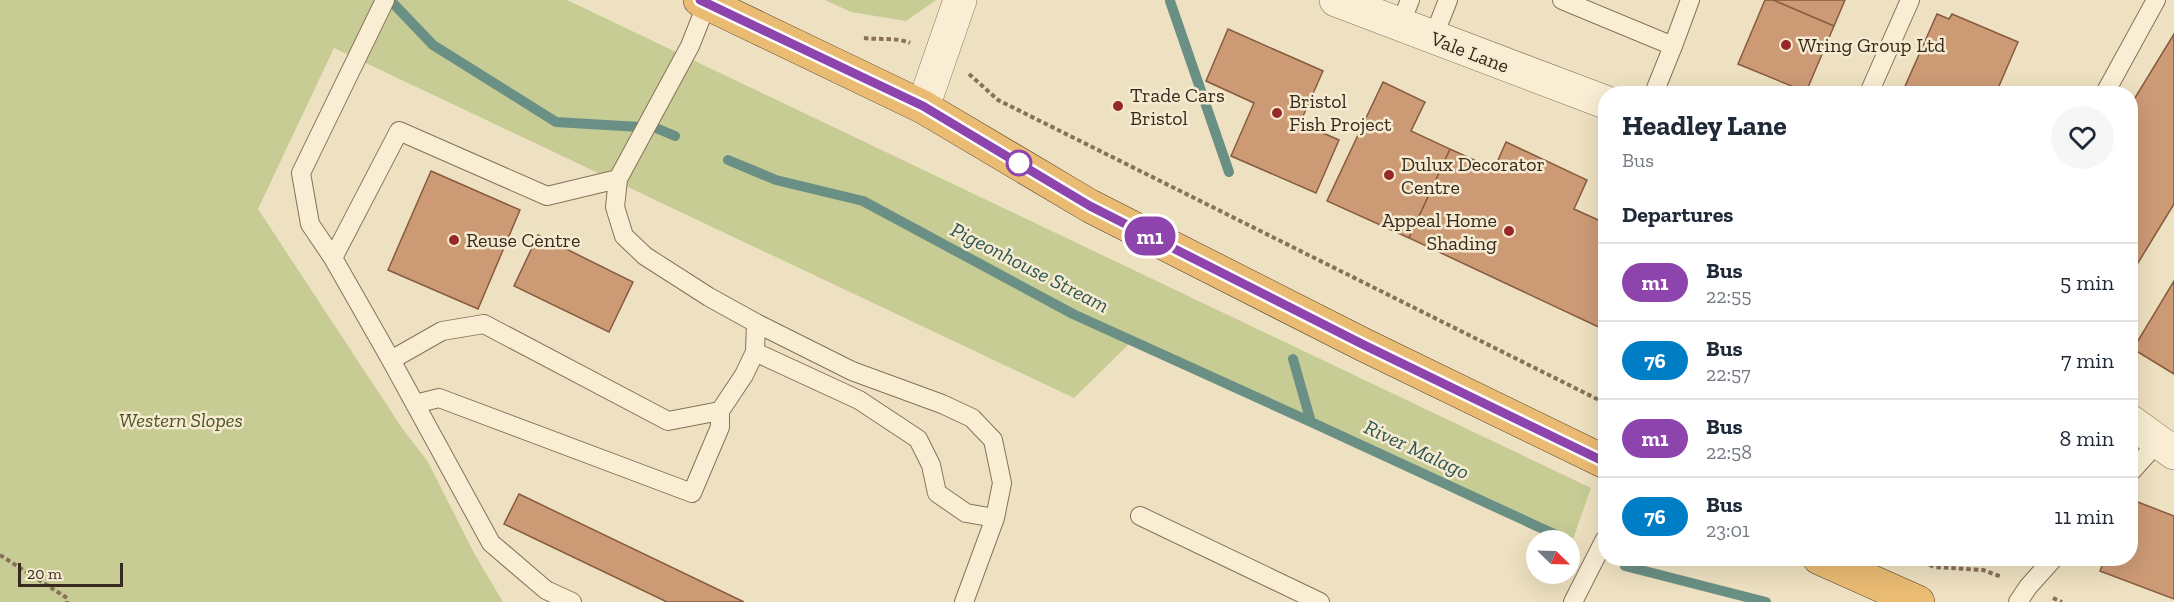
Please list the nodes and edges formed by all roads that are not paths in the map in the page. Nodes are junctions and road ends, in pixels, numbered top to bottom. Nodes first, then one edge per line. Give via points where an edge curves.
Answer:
1 (385, 0) edge
2 (960, 0) edge
3 (1336, 0) edge
4 (1448, 0) edge
5 (1562, 0) edge
6 (1689, 0) edge
7 (1910, 0) edge
8 (2156, 0) edge
9 (704, 2) edge
10 (1405, 13) edge
11 (1433, 38) junction
12 (1673, 46) junction
13 (1657, 86) edge
14 (1872, 86) edge
15 (2109, 86) edge
16 (1598, 99) edge
17 (923, 106) junction
18 (618, 179) junction
19 (333, 258) junction
20 (756, 323) junction
21 (755, 352) junction
22 (391, 360) junction
23 (415, 404) junction
24 (720, 411) junction
25 (2138, 427) edge
26 (2166, 448) edge
27 (1598, 459) edge
28 (2138, 467) edge
29 (1140, 516) dead end
30 (996, 518) junction
31 (1598, 553) edge
32 (1837, 566) edge
33 (2047, 566) edge
34 (2023, 594) edge
35 (572, 602) edge
36 (964, 602) edge
37 (1320, 602) edge
38 (1573, 602) edge
39 (1918, 602) edge

1 - 19 lane via 301,173 310,224
2 - 17 street
3 - 10 street, Vale Lane
4 - 11 lane
5 - 12 lane
6 - 12 lane
7 - 14 lane
8 - 15 lane
9 - 17 highway
9 - 18 lane via 690,46
10 - 11 street, Vale Lane
11 - 16 street, Vale Lane
12 - 13 lane
17 - 27 highway via 1090,206
18 - 19 lane via 547,196 399,131
18 - 20 lane via 615,207 624,236 645,256
19 - 22 lane
20 - 21 lane
20 - 30 lane via 852,371 972,418 993,440 1002,483
21 - 24 lane
21 - 30 lane via 859,400 918,439 931,465 937,493 966,513
22 - 23 lane
22 - 24 lane via 442,331 484,324 668,421
23 - 24 lane via 439,398 692,493 720,427
23 - 35 lane via 491,543 546,590
25 - 26 street
26 - 28 lane
29 - 37 lane
30 - 36 lane
31 - 38 lane
32 - 39 highway
33 - 34 lane

